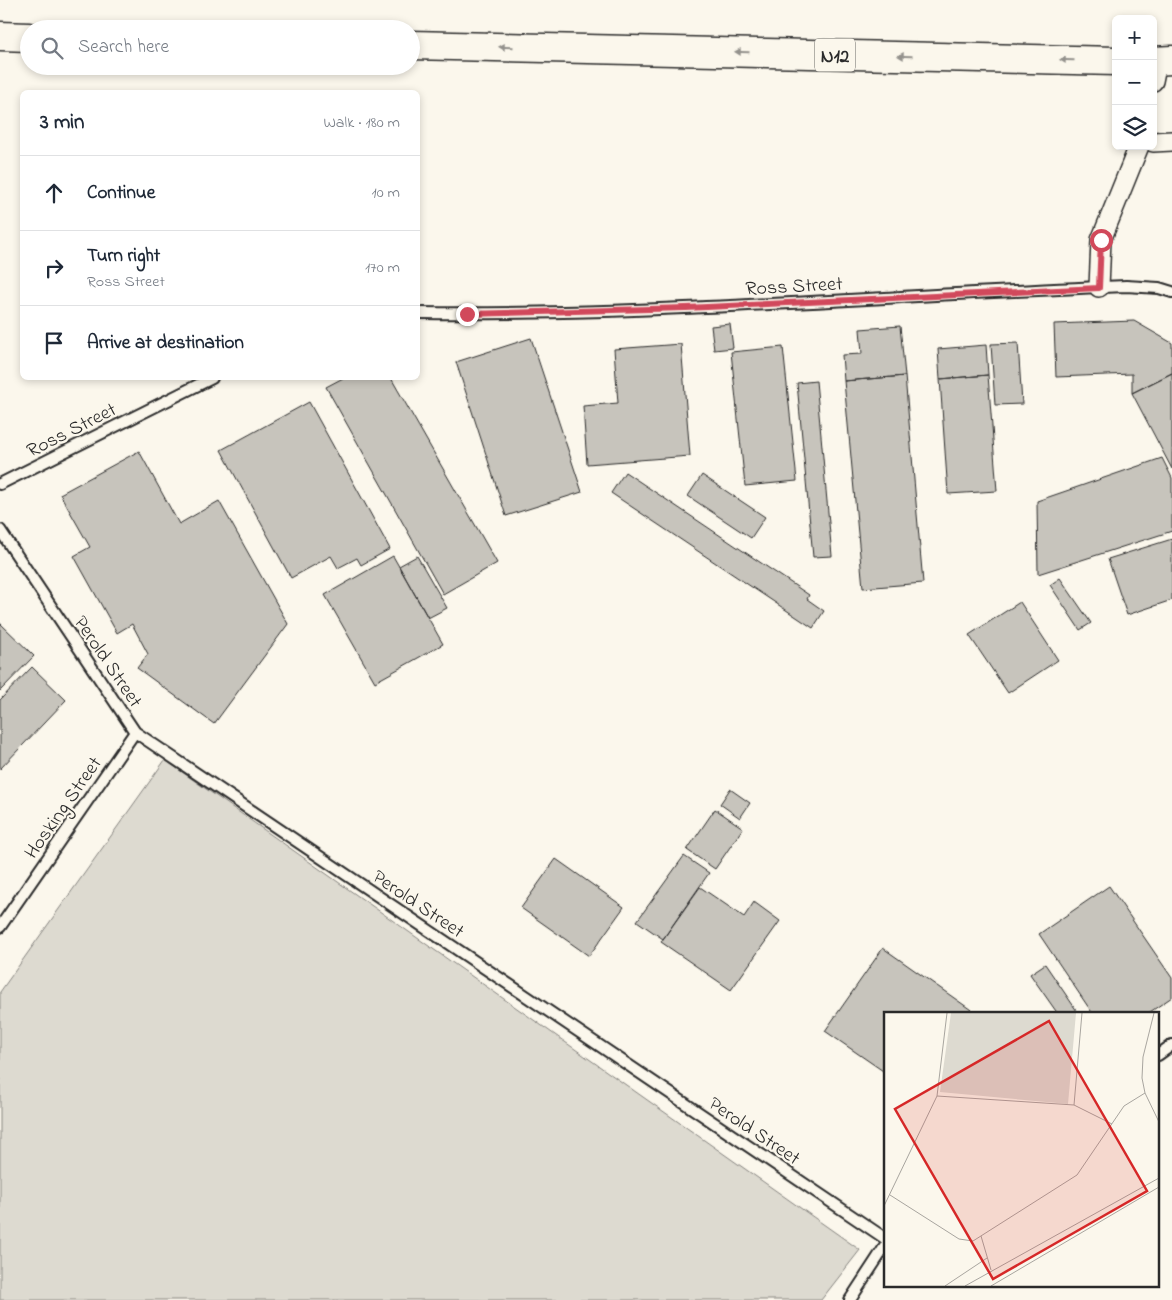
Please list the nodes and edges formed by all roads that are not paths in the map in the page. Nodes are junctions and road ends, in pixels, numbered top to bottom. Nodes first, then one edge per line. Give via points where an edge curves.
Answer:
1 (0, 36) edge
2 (20, 37) edge
3 (420, 45) edge
4 (1112, 61) edge
5 (1172, 140) edge
6 (1157, 142) edge
7 (1137, 150) edge
8 (1099, 288) junction
9 (1172, 292) edge
10 (420, 313) edge
11 (208, 380) edge
12 (0, 484) edge
13 (0, 530) edge
14 (136, 732) junction
15 (0, 926) edge
16 (1172, 1045) edge
17 (1160, 1053) edge
18 (884, 1238) edge
19 (884, 1249) edge
20 (850, 1300) edge

1 - 2 highway
4 -> 3 highway, N12
5 - 6 street
7 - 8 street via 1101,240
8 - 9 lane, Ross Street via 1126,286
8 - 10 lane, Ross Street via 686,308
11 - 12 lane, Ross Street
13 - 14 lane, Perold Street
14 - 15 lane, Hosking Street
14 - 18 lane, Perold Street
16 - 17 lane
19 - 20 lane

